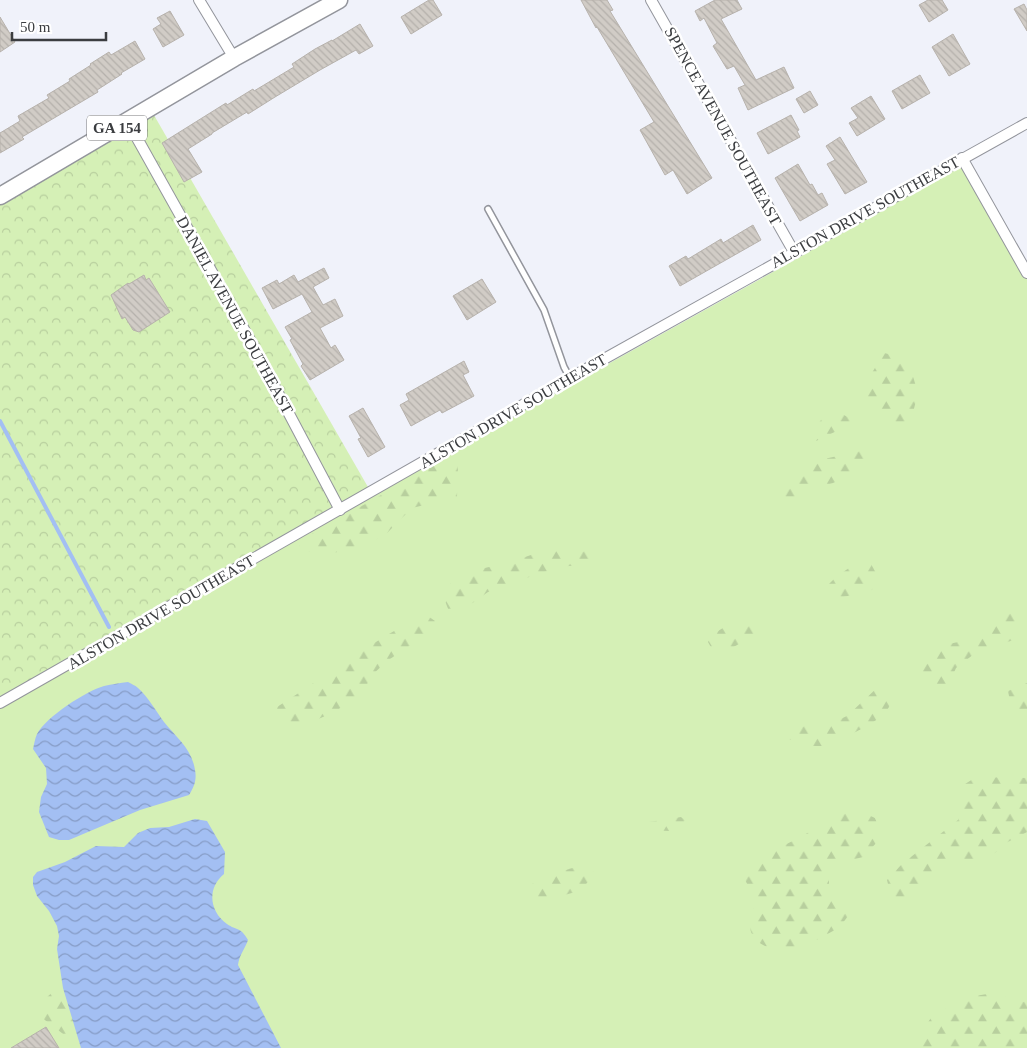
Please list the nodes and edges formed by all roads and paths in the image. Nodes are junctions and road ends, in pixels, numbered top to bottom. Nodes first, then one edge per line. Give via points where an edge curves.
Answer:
1 (199, 0) edge
2 (339, 0) edge
3 (651, 0) edge
4 (234, 58) junction
5 (128, 122) junction
6 (1027, 123) edge
7 (962, 158) junction
8 (0, 196) edge
9 (488, 209) dead end
10 (794, 252) junction
11 (1027, 273) edge
12 (570, 378) junction
13 (340, 510) junction
14 (2, 698) edge

1 - 4 street
2 - 4 main road, GA 154
3 - 10 street, SPENCE AVENUE SOUTHEAST
4 - 5 main road, GA 154
5 - 8 main road, GA 154
5 - 13 street, DANIEL AVENUE SOUTHEAST via 250,340
6 - 7 street, ALSTON DRIVE SOUTHEAST
7 - 10 street, ALSTON DRIVE SOUTHEAST
7 - 11 street
9 - 12 lane via 544,310
10 - 12 street, ALSTON DRIVE SOUTHEAST
12 - 13 street, ALSTON DRIVE SOUTHEAST
13 - 14 street, ALSTON DRIVE SOUTHEAST

